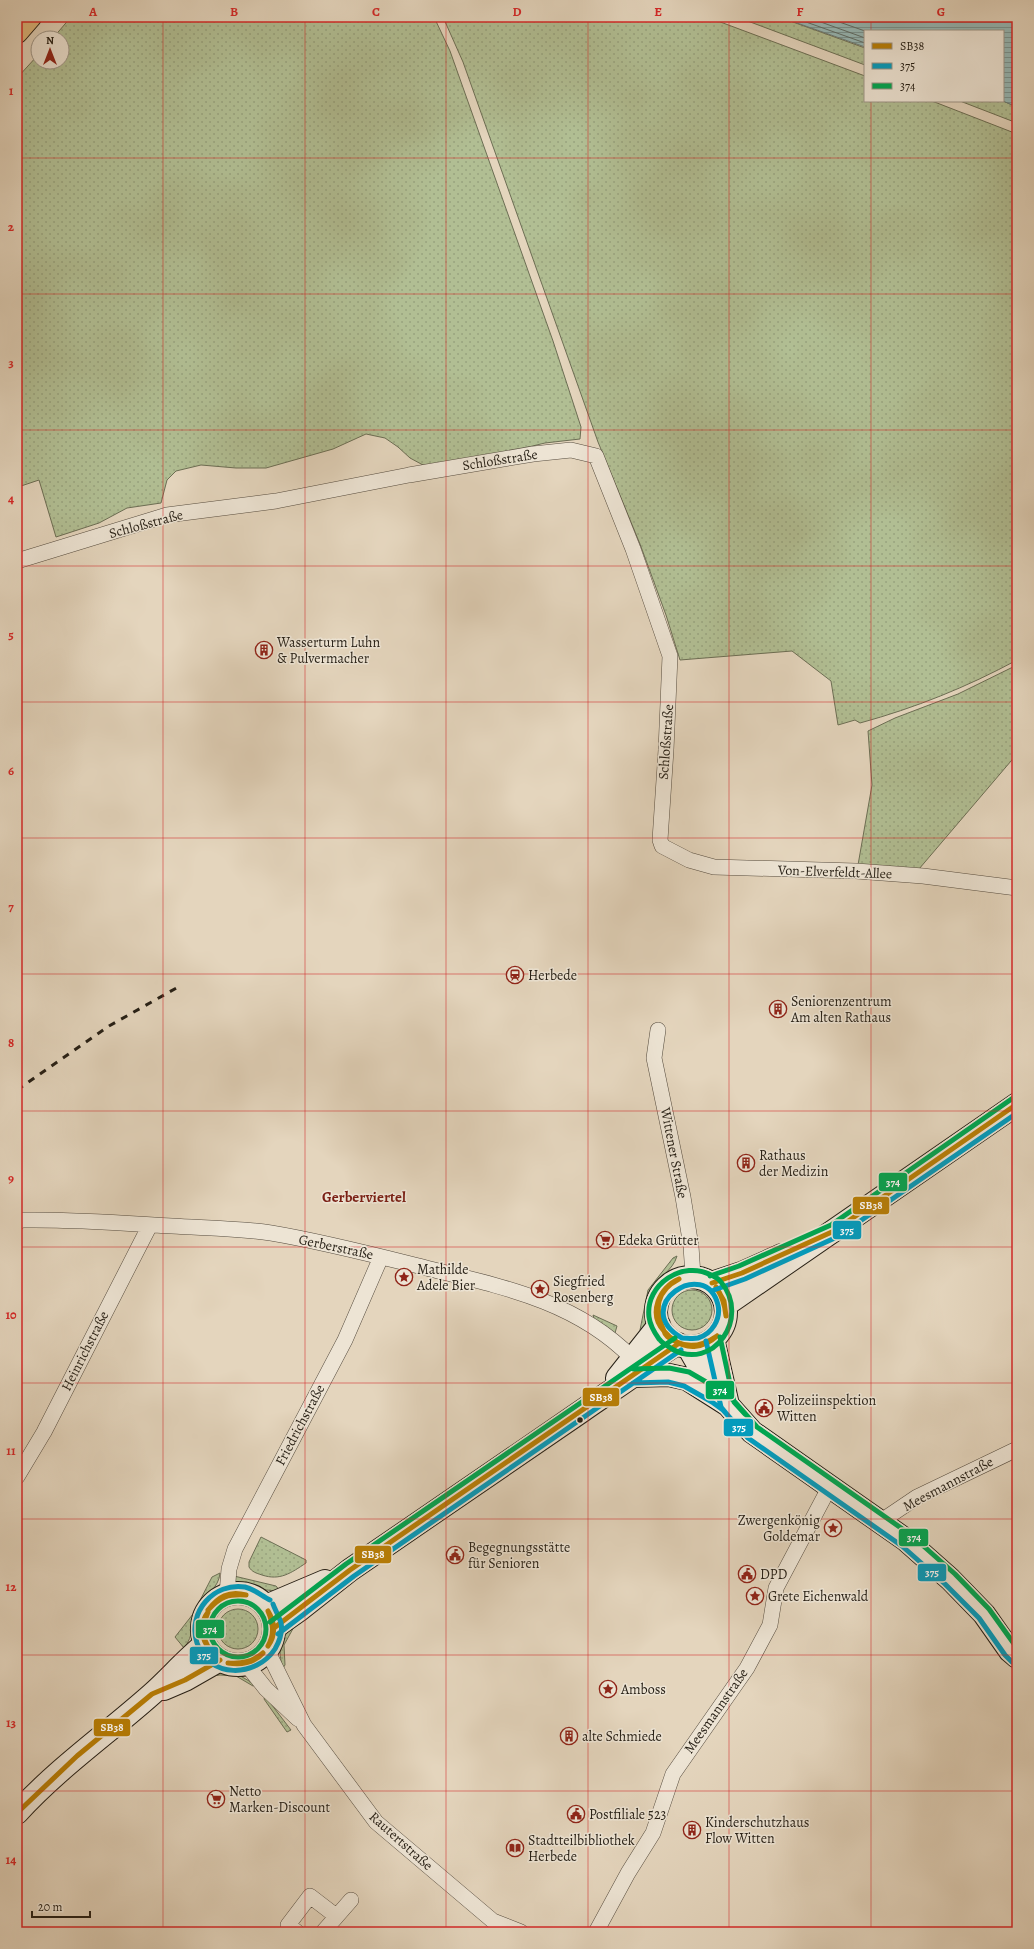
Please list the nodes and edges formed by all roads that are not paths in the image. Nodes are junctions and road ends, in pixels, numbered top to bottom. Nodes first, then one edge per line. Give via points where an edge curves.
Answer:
1 (30, 17) edge
2 (17, 32) edge
3 (17, 561) edge
4 (660, 840) joint
5 (1017, 888) edge
6 (658, 1030) dead end
7 (1015, 1105) edge
8 (17, 1222) edge
9 (150, 1225) junction
10 (834, 1231) junction
11 (382, 1256) junction
12 (702, 1280) junction
13 (726, 1306) junction
14 (659, 1325) junction
15 (713, 1339) junction
16 (683, 1345) junction
17 (633, 1367) junction
18 (722, 1400) junction
19 (1017, 1449) edge
20 (17, 1477) edge
21 (830, 1488) junction
22 (880, 1522) junction
23 (350, 1570) junction
24 (227, 1594) junction
25 (266, 1606) junction
26 (274, 1628) junction
27 (205, 1644) junction
28 (267, 1650) junction
29 (1017, 1657) edge
30 (220, 1660) junction
31 (246, 1664) junction
32 (152, 1694) junction
33 (304, 1725) junction
34 (17, 1813) edge
35 (351, 1900) dead end
36 (336, 1916) junction
37 (297, 1932) edge
38 (323, 1932) edge
39 (521, 1932) edge
40 (596, 1932) edge

1 - 2 highway
3 - 4 street, Schloßstraße via 167,515 276,501 534,454 570,450 596,456 633,549 670,656
4 - 5 street, Von-Elverfeldt-Allee via 662,846 689,860 714,868 856,871 923,876
6 - 12 street, Wittener Straße via 654,1058 684,1197 691,1246
7 - 10 main road
8 - 9 street, Gerberstraße via 62,1219
9 - 11 street, Gerberstraße via 269,1233
9 - 20 street, Heinrichstraße via 44,1432
10 - 12 main road via 742,1273
10 - 13 main road
11 - 17 street, Gerberstraße via 531,1296 576,1316 619,1344
11 - 24 street, Friedrichstraße via 345,1340 234,1549
12 - 13 main road via 721,1293
12 - 14 main road via 676,1281 662,1292 657,1302 656,1314
13 - 15 main road via 724,1326
14 - 16 main road via 665,1335
14 - 17 main road
15 - 16 main road via 700,1346
15 - 18 main road
16 - 17 main road
16 - 18 main road
17 - 18 main road via 687,1379
17 - 23 main road via 606,1393 576,1416
18 - 21 main road via 752,1432
19 - 22 street, Meesmannstraße via 917,1497
21 - 22 main road
21 - 40 street, Meesmannstraße via 776,1588 770,1625 747,1668 673,1774 653,1833
22 - 29 main road via 906,1540 950,1579 984,1614
23 - 25 main road
23 - 26 main road
24 - 25 main road via 248,1594
24 - 27 main road via 208,1608 203,1620
25 - 26 main road via 272,1616
26 - 28 main road
27 - 30 main road
27 - 32 main road via 185,1660
28 - 31 main road via 258,1659
28 - 33 street, Rautertstraße
30 - 31 main road
30 - 32 main road via 185,1680
31 - 33 street, Rautertstraße via 266,1689
32 - 34 main road via 77,1756
33 - 39 street, Rautertstraße via 376,1822 493,1921
35 - 36 street
36 - 37 street via 310,1896 288,1925
36 - 38 street

